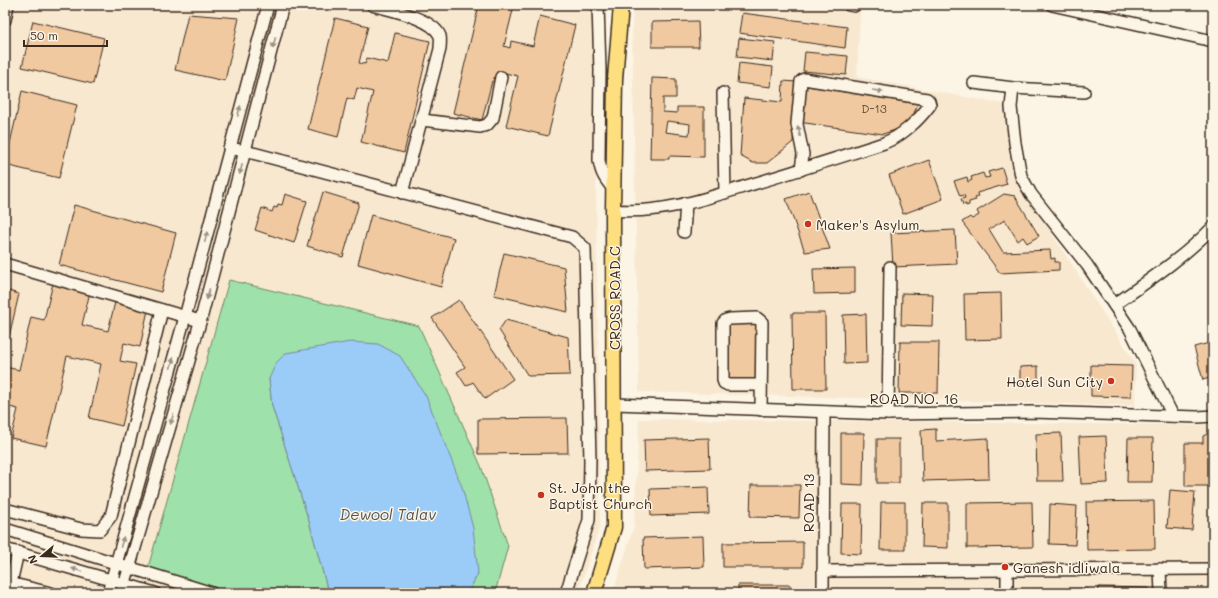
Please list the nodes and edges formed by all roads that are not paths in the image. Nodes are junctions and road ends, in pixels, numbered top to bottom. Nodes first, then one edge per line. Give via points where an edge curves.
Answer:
1 (8, 5) edge
2 (268, 5) edge
3 (283, 5) edge
4 (372, 5) edge
5 (598, 5) edge
6 (621, 5) edge
7 (1052, 5) edge
8 (5, 20) edge
9 (1213, 41) edge
10 (501, 77) dead end
11 (974, 82) dead end
12 (1013, 88) junction
13 (1084, 92) dead end
14 (722, 93) dead end
15 (422, 120) junction
16 (229, 148) junction
17 (245, 151) junction
18 (801, 170) junction
19 (614, 183) junction
20 (402, 193) junction
21 (725, 193) junction
22 (686, 203) junction
23 (613, 210) junction
24 (1213, 227) edge
25 (684, 232) dead end
26 (5, 264) edge
27 (890, 267) dead end
28 (1114, 305) junction
29 (162, 310) junction
30 (185, 317) junction
31 (200, 321) junction
32 (761, 385) junction
33 (615, 404) junction
34 (762, 410) junction
35 (824, 412) junction
36 (888, 414) junction
37 (1173, 416) junction
38 (1213, 416) edge
39 (5, 509) edge
40 (5, 530) edge
41 (5, 549) edge
42 (18, 552) junction
43 (116, 563) junction
44 (129, 568) junction
45 (1160, 569) junction
46 (1213, 569) edge
47 (1006, 570) junction
48 (823, 571) junction
49 (112, 580) junction
50 (8, 582) edge
51 (124, 588) edge
52 (51, 593) edge
53 (108, 593) edge
54 (155, 593) edge
55 (212, 593) edge
56 (566, 593) edge
57 (594, 593) edge
58 (823, 593) edge
59 (1007, 593) edge
60 (1161, 593) edge

1 - 8 street
16 -> 2 street
3 -> 17 street
4 - 15 street via 423,21 433,27 440,36 440,49
5 - 19 street via 599,160 603,177
6 - 19 main road, CROSS ROAD C via 615,79
7 - 9 street
10 - 15 street via 493,118 480,128
11 - 12 street
12 - 13 street
12 - 28 street via 1011,107 1021,176 1031,194 1087,265
14 - 21 street
15 - 20 street
16 - 17 street
30 -> 16 street
17 - 20 street
17 -> 31 street
18 -> 18 street via 803,154 797,124 801,81 804,79 929,101 930,105 923,115 892,140
18 - 21 street
19 - 23 main road, CROSS ROAD C
20 - 56 street via 572,237 585,248 590,461 588,520
21 - 22 street
22 - 23 street via 628,212
22 - 25 street
23 - 33 main road, CROSS ROAD C
24 - 28 street via 1153,278
26 - 29 street
27 - 36 street
28 - 37 street via 1130,329
29 - 30 street
29 - 39 street via 111,516 100,530 82,529
30 - 31 street
43 -> 30 street
31 -> 44 street
32 - 32 street via 762,322 758,318 726,320 723,323 724,383
32 - 34 street
33 - 34 street, ROAD NO. 16
33 - 57 main road, CROSS ROAD C via 614,527
34 - 35 street, ROAD NO. 16
35 - 36 street, ROAD NO. 16
35 - 48 street, ROAD 13
36 - 37 street, ROAD NO. 16 via 1032,412
37 - 38 street, ROAD NO. 16
40 - 43 street
41 - 42 street
49 -> 42 street
42 - 50 street
43 - 44 street
43 - 49 street
44 - 51 street
44 - 55 street
45 - 46 street
45 - 47 street
45 - 60 street
47 - 48 street
47 - 59 street
48 - 58 street, ROAD 13
49 - 51 street
49 - 53 street
50 - 52 street
51 - 54 street

